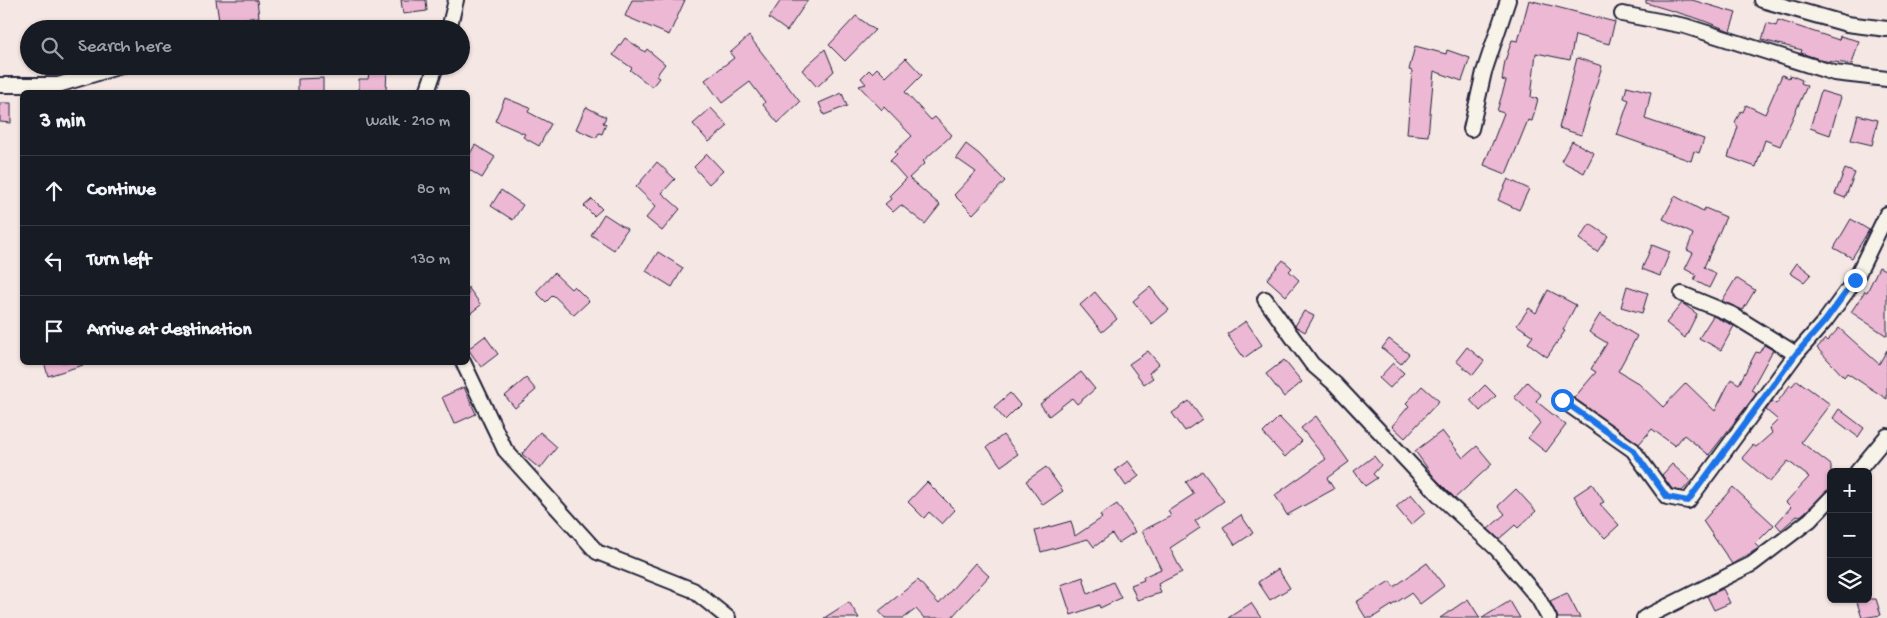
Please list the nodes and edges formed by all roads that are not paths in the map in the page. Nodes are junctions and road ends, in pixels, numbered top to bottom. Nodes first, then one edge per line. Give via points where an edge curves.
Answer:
1 (456, 0) edge
2 (1508, 0) edge
3 (1762, 0) edge
4 (1622, 14) dead end
5 (451, 20) edge
6 (1887, 29) edge
7 (91, 75) edge
8 (433, 75) edge
9 (1887, 79) edge
10 (0, 85) edge
11 (428, 90) edge
12 (1471, 129) dead end
13 (1887, 214) edge
14 (1682, 294) dead end
15 (1265, 299) dead end
16 (1796, 354) junction
17 (464, 365) edge
18 (1562, 400) dead end
19 (1887, 436) edge
20 (1859, 468) edge
21 (1827, 502) edge
22 (728, 618) edge
23 (1549, 618) edge
24 (1644, 618) edge

1 - 5 street
2 - 12 street via 1484,72
3 - 6 street via 1847,24
4 - 9 street via 1685,26 1834,73
7 - 10 street via 58,85
8 - 11 street
13 - 16 street via 1855,280
14 - 16 street via 1731,314
15 - 23 street via 1312,364 1335,384 1441,497 1497,549 1538,598
16 - 18 street via 1688,501 1667,497 1633,450
17 - 22 street via 506,450 597,552 693,590
19 - 20 street
21 - 24 street via 1810,520 1752,564

